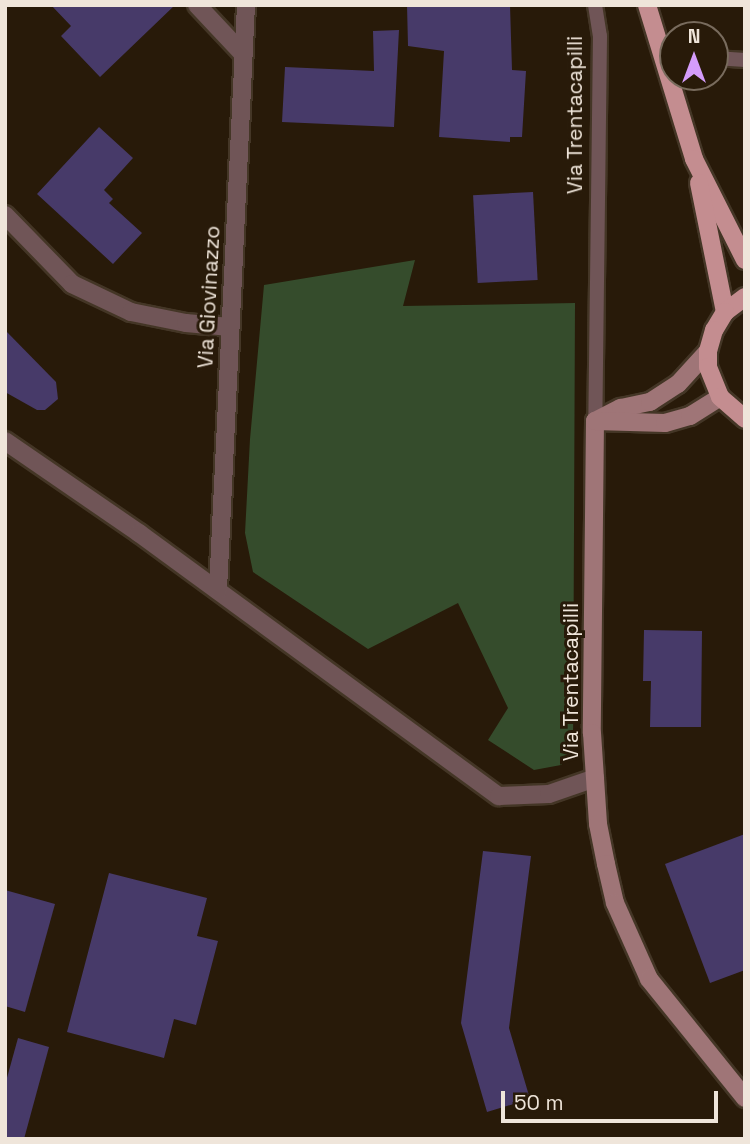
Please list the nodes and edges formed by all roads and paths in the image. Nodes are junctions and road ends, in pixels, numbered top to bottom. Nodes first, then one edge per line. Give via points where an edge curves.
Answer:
1 (197, 5) edge
2 (246, 5) edge
3 (595, 5) edge
4 (646, 10) edge
5 (659, 41) edge
6 (243, 54) junction
7 (676, 91) edge
8 (694, 159) junction
9 (5, 215) edge
10 (745, 260) edge
11 (745, 297) edge
12 (724, 312) junction
13 (230, 327) junction
14 (708, 351) junction
15 (720, 397) junction
16 (743, 419) edge
17 (595, 421) junction
18 (5, 441) edge
19 (218, 590) junction
20 (595, 778) junction
21 (745, 1098) edge

1 - 6 street
2 - 6 street, Via Giovinazzo
3 - 17 lane, Via Trentacapilli via 600,36
4 - 5 main road
6 - 13 street, Via Giovinazzo
7 - 8 main road
8 - 10 main road
8 - 12 main road
9 - 13 street via 72,284 131,312
11 - 12 main road
12 - 14 main road
13 - 19 street, Via Giovinazzo
14 - 15 main road via 708,367
14 - 17 street via 678,384 650,402 621,408
15 - 16 main road
15 - 17 street via 690,416 665,423
17 - 20 street, Via Trentacapilli
18 - 19 street, Via Trentacapilli
19 - 20 street, Via Trentacapilli via 499,796 549,794
20 - 21 street via 598,824 615,903 649,979

